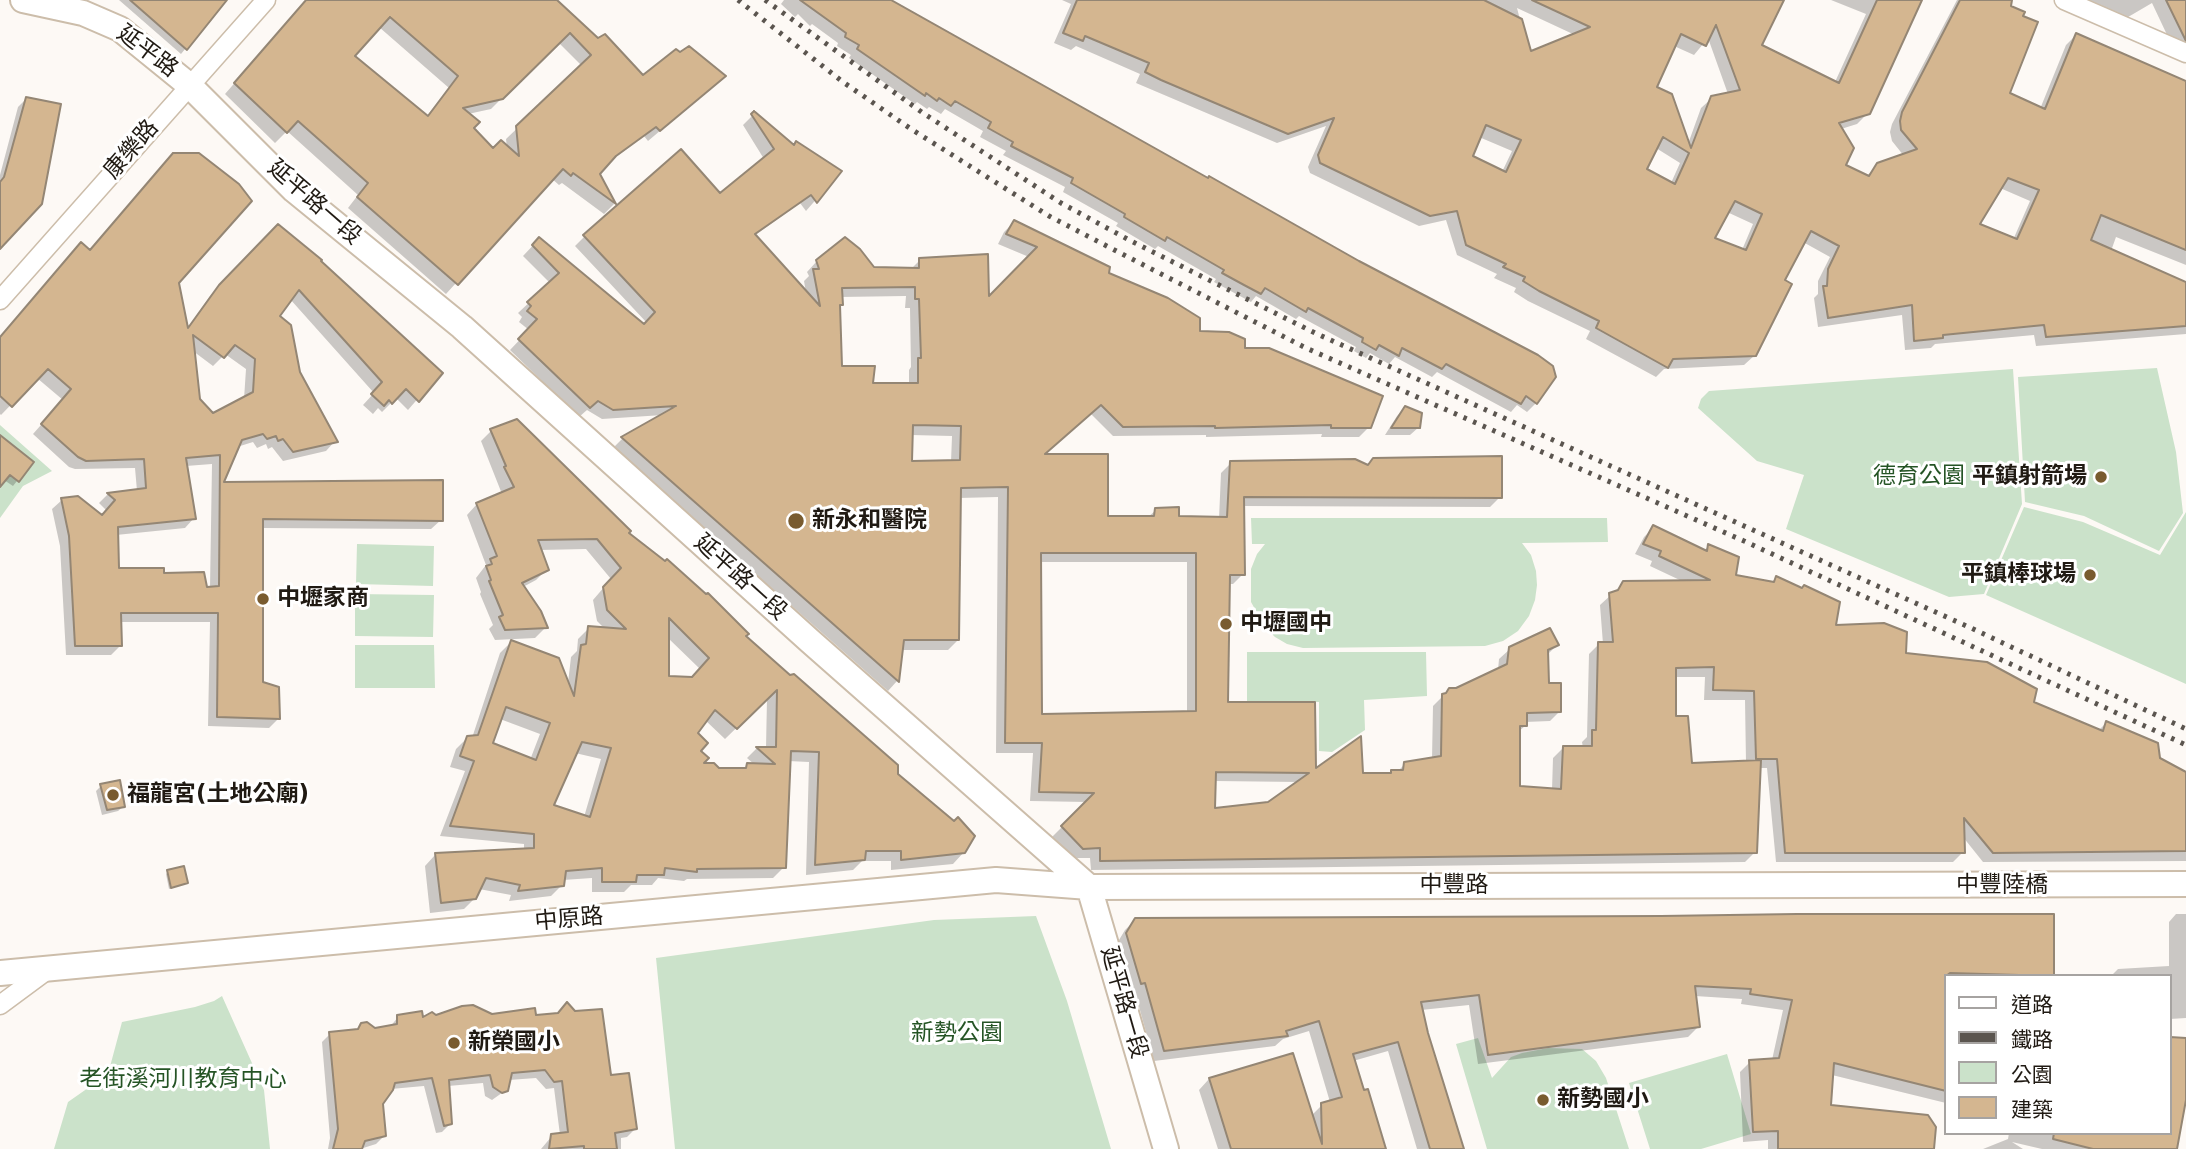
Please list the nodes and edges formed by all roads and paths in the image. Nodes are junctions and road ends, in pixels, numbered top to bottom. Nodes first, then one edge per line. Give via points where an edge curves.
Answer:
1 (23, 0) edge
2 (266, 0) edge
3 (2064, 0) edge
4 (2186, 53) edge
5 (189, 85) junction
6 (0, 300) edge
7 (2186, 884) edge
8 (1089, 887) junction
9 (1819, 887) joint
10 (50, 968) junction
11 (0, 973) edge
12 (0, 1005) edge
13 (1166, 1149) edge

1 - 5 main road, 延平路 via 83,13 120,29
2 - 5 street, 康樂路
3 - 4 street
5 - 6 street, 康樂路
5 - 8 main road, 延平路一段 via 294,190 463,327
7 - 9 main road, 中豐陸橋
8 - 9 main road, 中豐路
8 - 10 main road, 中原路 via 996,880
8 - 13 main road, 延平路一段
10 - 11 main road, 中原路
10 - 12 street

